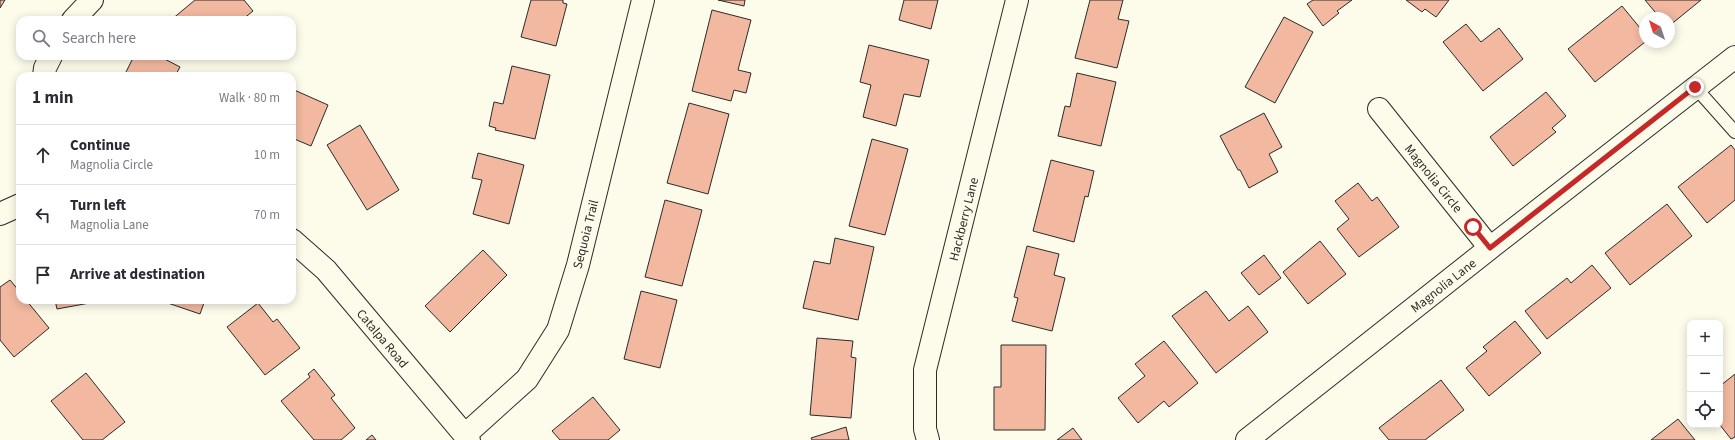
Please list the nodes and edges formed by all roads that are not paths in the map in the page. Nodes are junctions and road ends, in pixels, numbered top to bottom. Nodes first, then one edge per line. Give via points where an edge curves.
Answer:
1 (92, 0) edge
2 (643, 0) edge
3 (1017, 0) edge
4 (77, 16) edge
5 (1735, 57) edge
6 (49, 60) edge
7 (44, 72) edge
8 (1695, 87) junction
9 (1379, 109) dead end
10 (1735, 132) edge
11 (16, 207) edge
12 (0, 214) edge
13 (296, 244) edge
14 (1490, 248) junction
15 (467, 437) edge
16 (928, 440) edge
17 (1247, 440) edge

1 - 4 street
2 - 15 street, Sequoia Trail via 578,265 558,330 526,379
3 - 16 street, Hackberry Lane via 925,370 925,429
5 - 8 street, Magnolia Lane
6 - 7 street
8 - 10 lane
8 - 14 street, Magnolia Lane
9 - 14 street, Magnolia Circle
11 - 12 street
13 - 15 street, Catalpa Road via 326,270
14 - 17 street, Magnolia Lane

